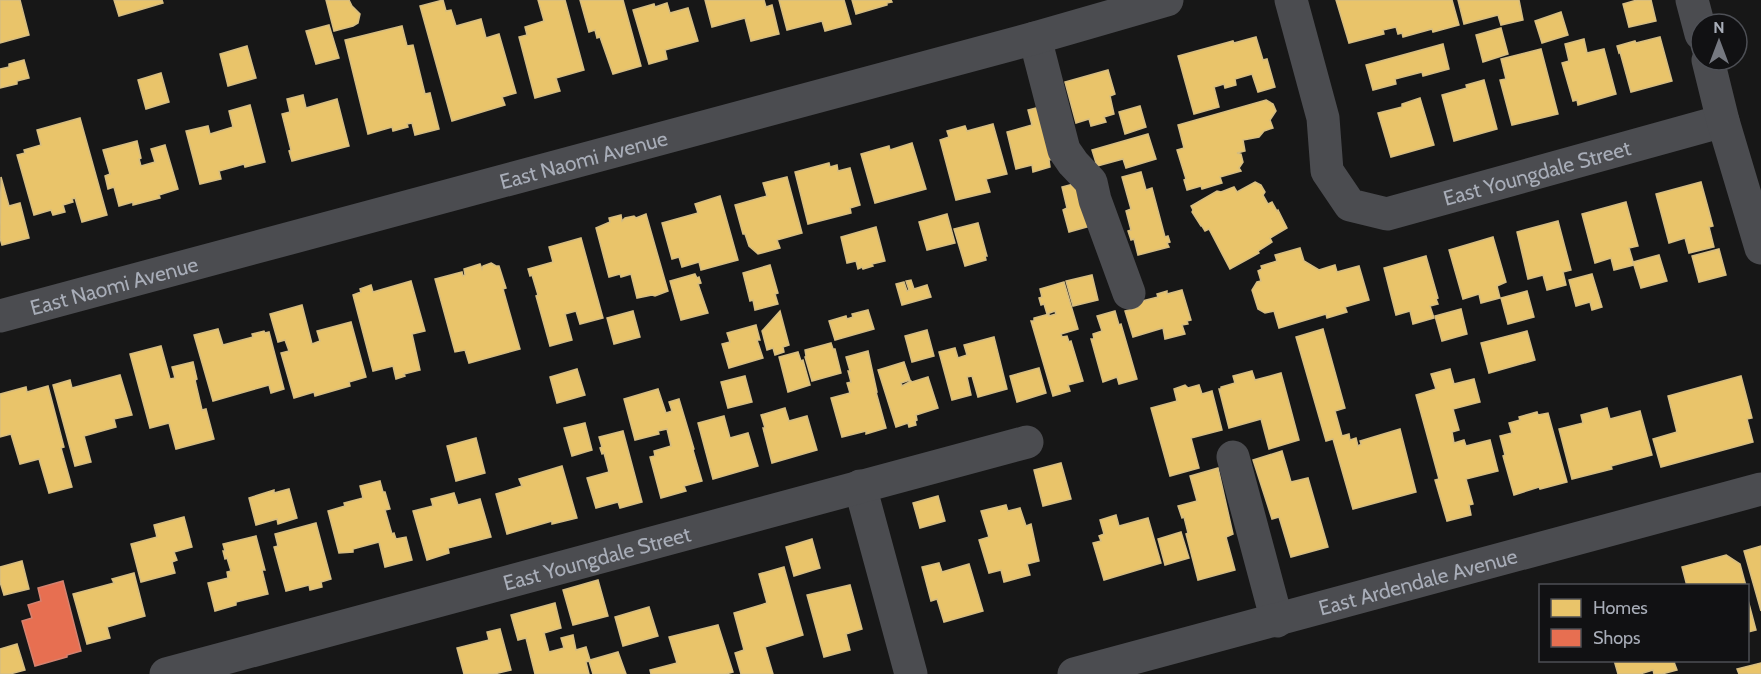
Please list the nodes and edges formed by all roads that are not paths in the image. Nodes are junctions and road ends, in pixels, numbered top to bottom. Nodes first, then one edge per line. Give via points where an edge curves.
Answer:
1 (1167, 0) edge
2 (1291, 0) edge
3 (1035, 38) junction
4 (1711, 72) edge
5 (1723, 121) junction
6 (1761, 248) edge
7 (1129, 293) dead end
8 (0, 316) edge
9 (1027, 442) dead end
10 (1233, 457) dead end
11 (860, 486) junction
12 (1761, 489) edge
13 (1277, 621) junction
14 (166, 674) edge
15 (911, 674) edge
16 (1074, 674) edge

1 - 3 street, East Naomi Avenue
2 - 5 street, East Youngdale Street via 1323,117 1327,171 1350,205 1388,214
3 - 7 street via 1064,150 1091,182
3 - 8 street, East Naomi Avenue
4 - 5 street
5 - 6 street
9 - 11 street, East Youngdale Street
10 - 13 street
11 - 14 street, East Youngdale Street
11 - 15 street
12 - 13 street, East Ardendale Avenue
13 - 16 street, East Ardendale Avenue

